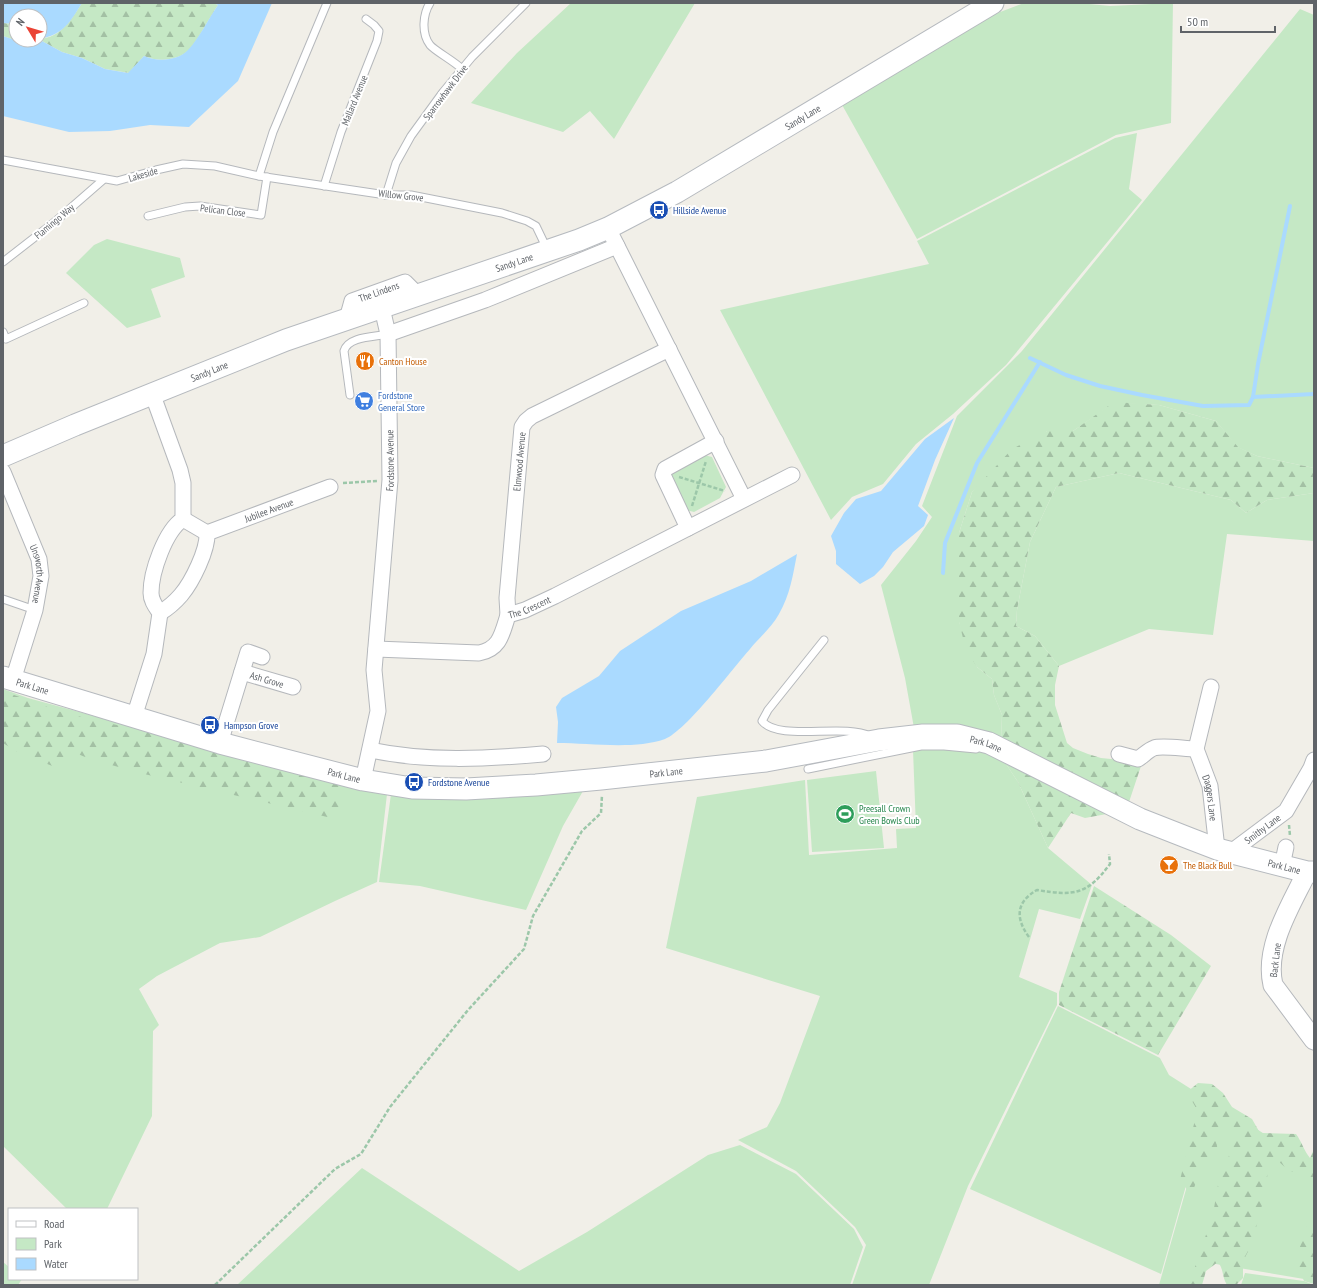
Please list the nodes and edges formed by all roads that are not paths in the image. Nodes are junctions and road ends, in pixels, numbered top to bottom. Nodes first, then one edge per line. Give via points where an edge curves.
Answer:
1 (327, 3) edge
2 (430, 3) edge
3 (526, 3) edge
4 (993, 3) edge
5 (366, 20) dead end
6 (462, 69) junction
7 (3, 160) edge
8 (259, 176) junction
9 (267, 177) junction
10 (104, 179) junction
11 (324, 186) junction
12 (386, 195) junction
13 (148, 216) dead end
14 (608, 228) junction
15 (617, 246) junction
16 (548, 251) junction
17 (3, 262) edge
18 (419, 296) junction
19 (84, 303) dead end
20 (382, 308) junction
21 (347, 319) junction
22 (388, 334) junction
23 (4, 337) edge
24 (669, 349) junction
25 (152, 393) junction
26 (350, 395) dead end
27 (716, 441) junction
28 (3, 456) edge
29 (3, 472) edge
30 (792, 476) dead end
31 (330, 487) road end
32 (744, 498) junction
33 (183, 519) junction
34 (688, 528) junction
35 (207, 533) junction
36 (3, 599) edge
37 (35, 610) junction
38 (160, 613) junction
39 (508, 615) junction
40 (824, 640) dead end
41 (376, 649) junction
42 (262, 657) dead end
43 (242, 672) junction
44 (8, 678) edge
45 (293, 687) dead end
46 (1211, 687) dead end
47 (134, 717) junction
48 (879, 740) junction
49 (220, 743) junction
50 (997, 747) junction
51 (1196, 749) junction
52 (370, 750) junction
53 (543, 754) dead end
54 (1119, 754) dead end
55 (1314, 760) edge
56 (808, 769) dead end
57 (363, 780) junction
58 (1224, 851) junction
59 (1310, 872) edge
60 (1314, 1040) edge

1 - 8 lane via 273,132
2 - 6 lane via 424,26 426,38 430,46
3 - 6 lane, Sparrowhawk Drive
4 - 14 main road, Sandy Lane via 677,192
5 - 11 lane, Mallard Avenue via 374,24 379,31 377,41 341,132
6 - 12 lane, Sparrowhawk Drive via 411,136 396,163
7 - 10 lane, Lakeside
8 - 9 lane, Willow Grove
8 - 10 lane, Lakeside via 215,166 183,164 117,181
9 - 11 lane, Willow Grove
9 - 13 lane, Pelican Close via 261,215 200,206
10 - 17 lane, Flamingo Way via 58,220
11 - 12 lane, Willow Grove
12 - 16 lane, Willow Grove via 411,195 527,220 536,226
14 - 15 street
14 - 16 main road, Sandy Lane
15 - 22 street via 485,300
15 - 24 street
16 - 18 main road, Sandy Lane
18 - 20 main road, Sandy Lane
18 - 21 street, The Lindens via 405,282 352,301
19 - 23 lane
20 - 21 main road, Sandy Lane
20 - 22 street, Fordstone Avenue
21 - 25 main road, Sandy Lane
22 - 26 lane via 354,340 346,347 344,351
22 - 41 street, Fordstone Avenue via 390,480
24 - 27 street
24 - 39 street, Elmwood Avenue via 526,421 521,433 507,598
25 - 28 main road, Sandy Lane
25 - 33 street via 180,470 183,483
27 - 32 street
27 - 34 street via 665,469 663,475
29 - 37 street, Unsworth Avenue via 39,559 41,576
30 - 32 street, The Crescent
31 - 35 street, Jubilee Avenue
32 - 34 street, The Crescent
33 - 35 street
33 - 38 street via 175,524 169,534 154,578 151,594
34 - 39 street, The Crescent via 554,596
35 - 38 street via 208,541 190,581 182,594
36 - 37 lane
37 - 44 street, Unsworth Avenue
38 - 47 street via 154,654
39 - 41 street, The Crescent via 497,645 489,651 479,653
40 - 48 lane via 762,721 772,729 803,732 850,730
41 - 52 street, Fordstone Avenue via 374,684 378,711
42 - 43 street, Ash Grove via 248,652
43 - 45 street, Ash Grove
43 - 49 street, Ash Grove
44 - 47 main road, Park Lane
46 - 51 street
47 - 49 main road, Park Lane
48 - 50 main road, Park Lane via 923,735 958,735
48 - 57 main road, Park Lane via 766,761 536,785 426,789
49 - 57 main road, Park Lane
50 - 56 lane via 984,750 921,746
50 - 58 main road, Park Lane via 1140,819
51 - 54 street via 1162,746 1152,748 1138,759
51 - 58 street, Daggers Lane via 1210,786
52 - 53 street via 413,757 448,759 489,759
52 - 57 street, Fordstone Avenue
55 - 58 street, Smithy Lane via 1286,811
58 - 59 main road, Park Lane via 1284,857
59 - 60 street, Back Lane via 1279,930 1271,977 1273,985

